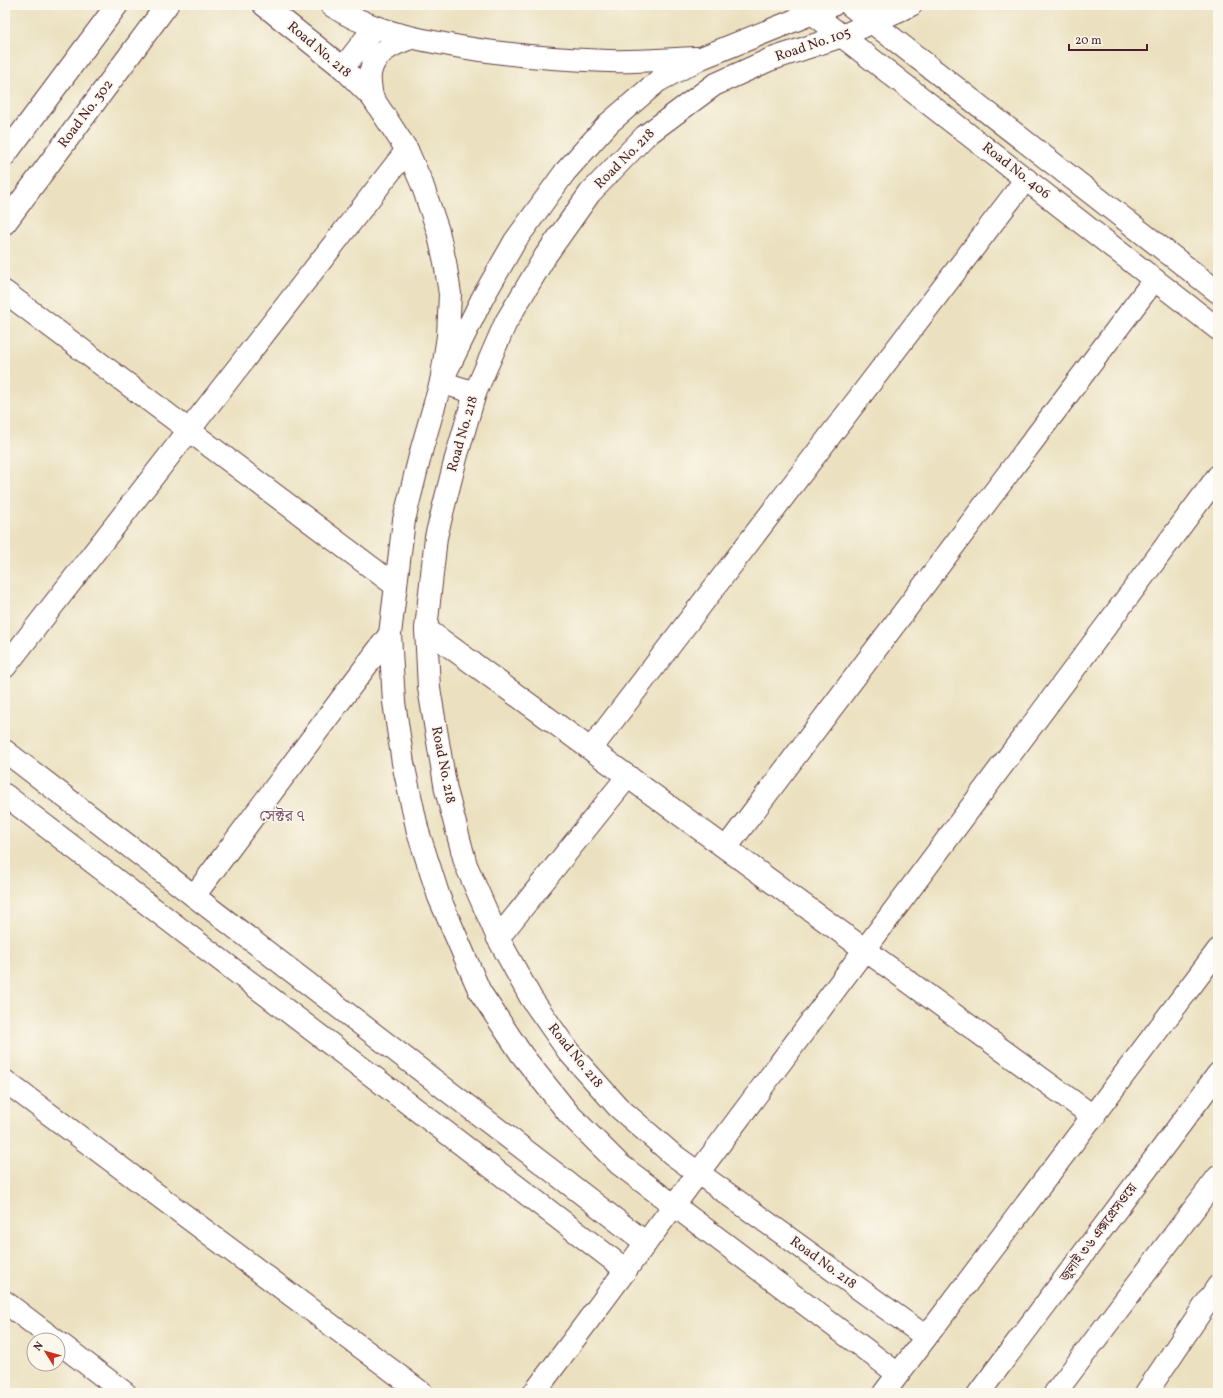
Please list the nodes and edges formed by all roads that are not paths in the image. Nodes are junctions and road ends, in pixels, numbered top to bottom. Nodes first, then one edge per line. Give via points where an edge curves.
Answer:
1 (117, 5) edge
2 (167, 5) edge
3 (264, 5) edge
4 (331, 5) edge
5 (833, 5) edge
6 (850, 5) edge
7 (911, 5) edge
8 (808, 9) edge
9 (874, 23) junction
10 (374, 28) junction
11 (842, 36) junction
12 (411, 38) junction
13 (701, 58) junction
14 (343, 68) junction
15 (714, 85) junction
16 (372, 97) junction
17 (407, 150) junction
18 (5, 155) edge
19 (1026, 179) junction
20 (5, 223) edge
21 (1154, 280) junction
22 (5, 292) edge
23 (1218, 292) edge
24 (1218, 329) edge
25 (442, 382) junction
26 (474, 394) junction
27 (189, 431) junction
28 (1218, 476) edge
29 (396, 586) junction
30 (426, 629) junction
31 (390, 634) junction
32 (5, 667) edge
33 (591, 749) junction
34 (5, 750) edge
35 (628, 776) junction
36 (5, 795) edge
37 (726, 848) junction
38 (194, 896) junction
39 (498, 938) junction
40 (865, 950) junction
41 (1218, 950) edge
42 (1218, 1074) edge
43 (5, 1081) edge
44 (1094, 1117) junction
45 (698, 1173) junction
46 (1218, 1177) edge
47 (673, 1207) junction
48 (646, 1243) junction
49 (626, 1270) junction
50 (1218, 1286) edge
51 (5, 1302) edge
52 (44, 1332) edge
53 (926, 1337) junction
54 (66, 1348) edge
55 (898, 1374) junction
56 (125, 1393) edge
57 (422, 1393) edge
58 (534, 1393) edge
59 (884, 1393) edge
60 (980, 1393) edge
61 (1054, 1393) edge
62 (1146, 1393) edge

1 - 18 main road
2 - 20 main road, Road No. 302
3 - 14 main road, Road No. 218
4 - 10 main road, Road No. 218
5 - 8 main road, Road No. 105
6 - 9 main road, Road No. 406
7 - 9 main road, Road No. 105
8 - 11 main road, Road No. 406
8 - 13 main road, Road No. 105
9 - 11 main road, Road No. 105
9 - 23 main road, Road No. 406
10 - 12 main road, Road No. 218
10 - 14 main road
11 - 15 main road, Road No. 105 via 768,60
11 - 19 main road, Road No. 406
12 - 13 main road, Road No. 218 via 532,56 609,61
12 - 16 main road, Road No. 218 via 390,45 376,58 370,74
13 - 15 main road
13 - 25 main road, Road No. 218 via 658,81 609,123 565,172 514,241 483,297
14 - 16 main road, Road No. 218
15 - 26 main road, Road No. 218 via 645,136 590,193 546,255 506,322
16 - 17 main road, Road No. 218
17 - 25 main road, Road No. 218 via 438,231 450,294
17 - 27 main road
19 - 21 main road, Road No. 406
19 - 33 main road
21 - 24 main road, Road No. 406
21 - 37 main road
22 - 27 main road
25 - 26 main road
25 - 29 main road, Road No. 218 via 404,520
26 - 30 main road, Road No. 218 via 436,537
27 - 29 main road
27 - 32 main road
28 - 40 main road
29 - 31 main road, Road No. 218
30 - 33 main road
30 - 39 main road, Road No. 218 via 429,688 446,790 466,865
31 - 38 main road
31 - 47 main road, Road No. 218 via 394,702 403,763 418,832 439,897 480,992 522,1055 569,1114 619,1164
33 - 35 main road
34 - 38 main road
35 - 37 main road
35 - 39 main road
36 - 49 main road
37 - 40 main road
38 - 48 main road
39 - 45 main road, Road No. 218 via 531,998 568,1051 618,1107
40 - 44 main road
40 - 45 main road
41 - 44 main road
42 - 60 main road, জুলাই ৩৬ এক্সপ্রেসওয়ে
43 - 57 main road
44 - 53 main road
45 - 47 main road
45 - 53 main road, Road No. 218
46 - 61 main road
47 - 48 main road
47 - 55 main road, Road No. 218
48 - 49 main road
49 - 58 main road
50 - 62 main road
51 - 52 main road
53 - 55 main road
54 - 56 main road
55 - 59 main road

